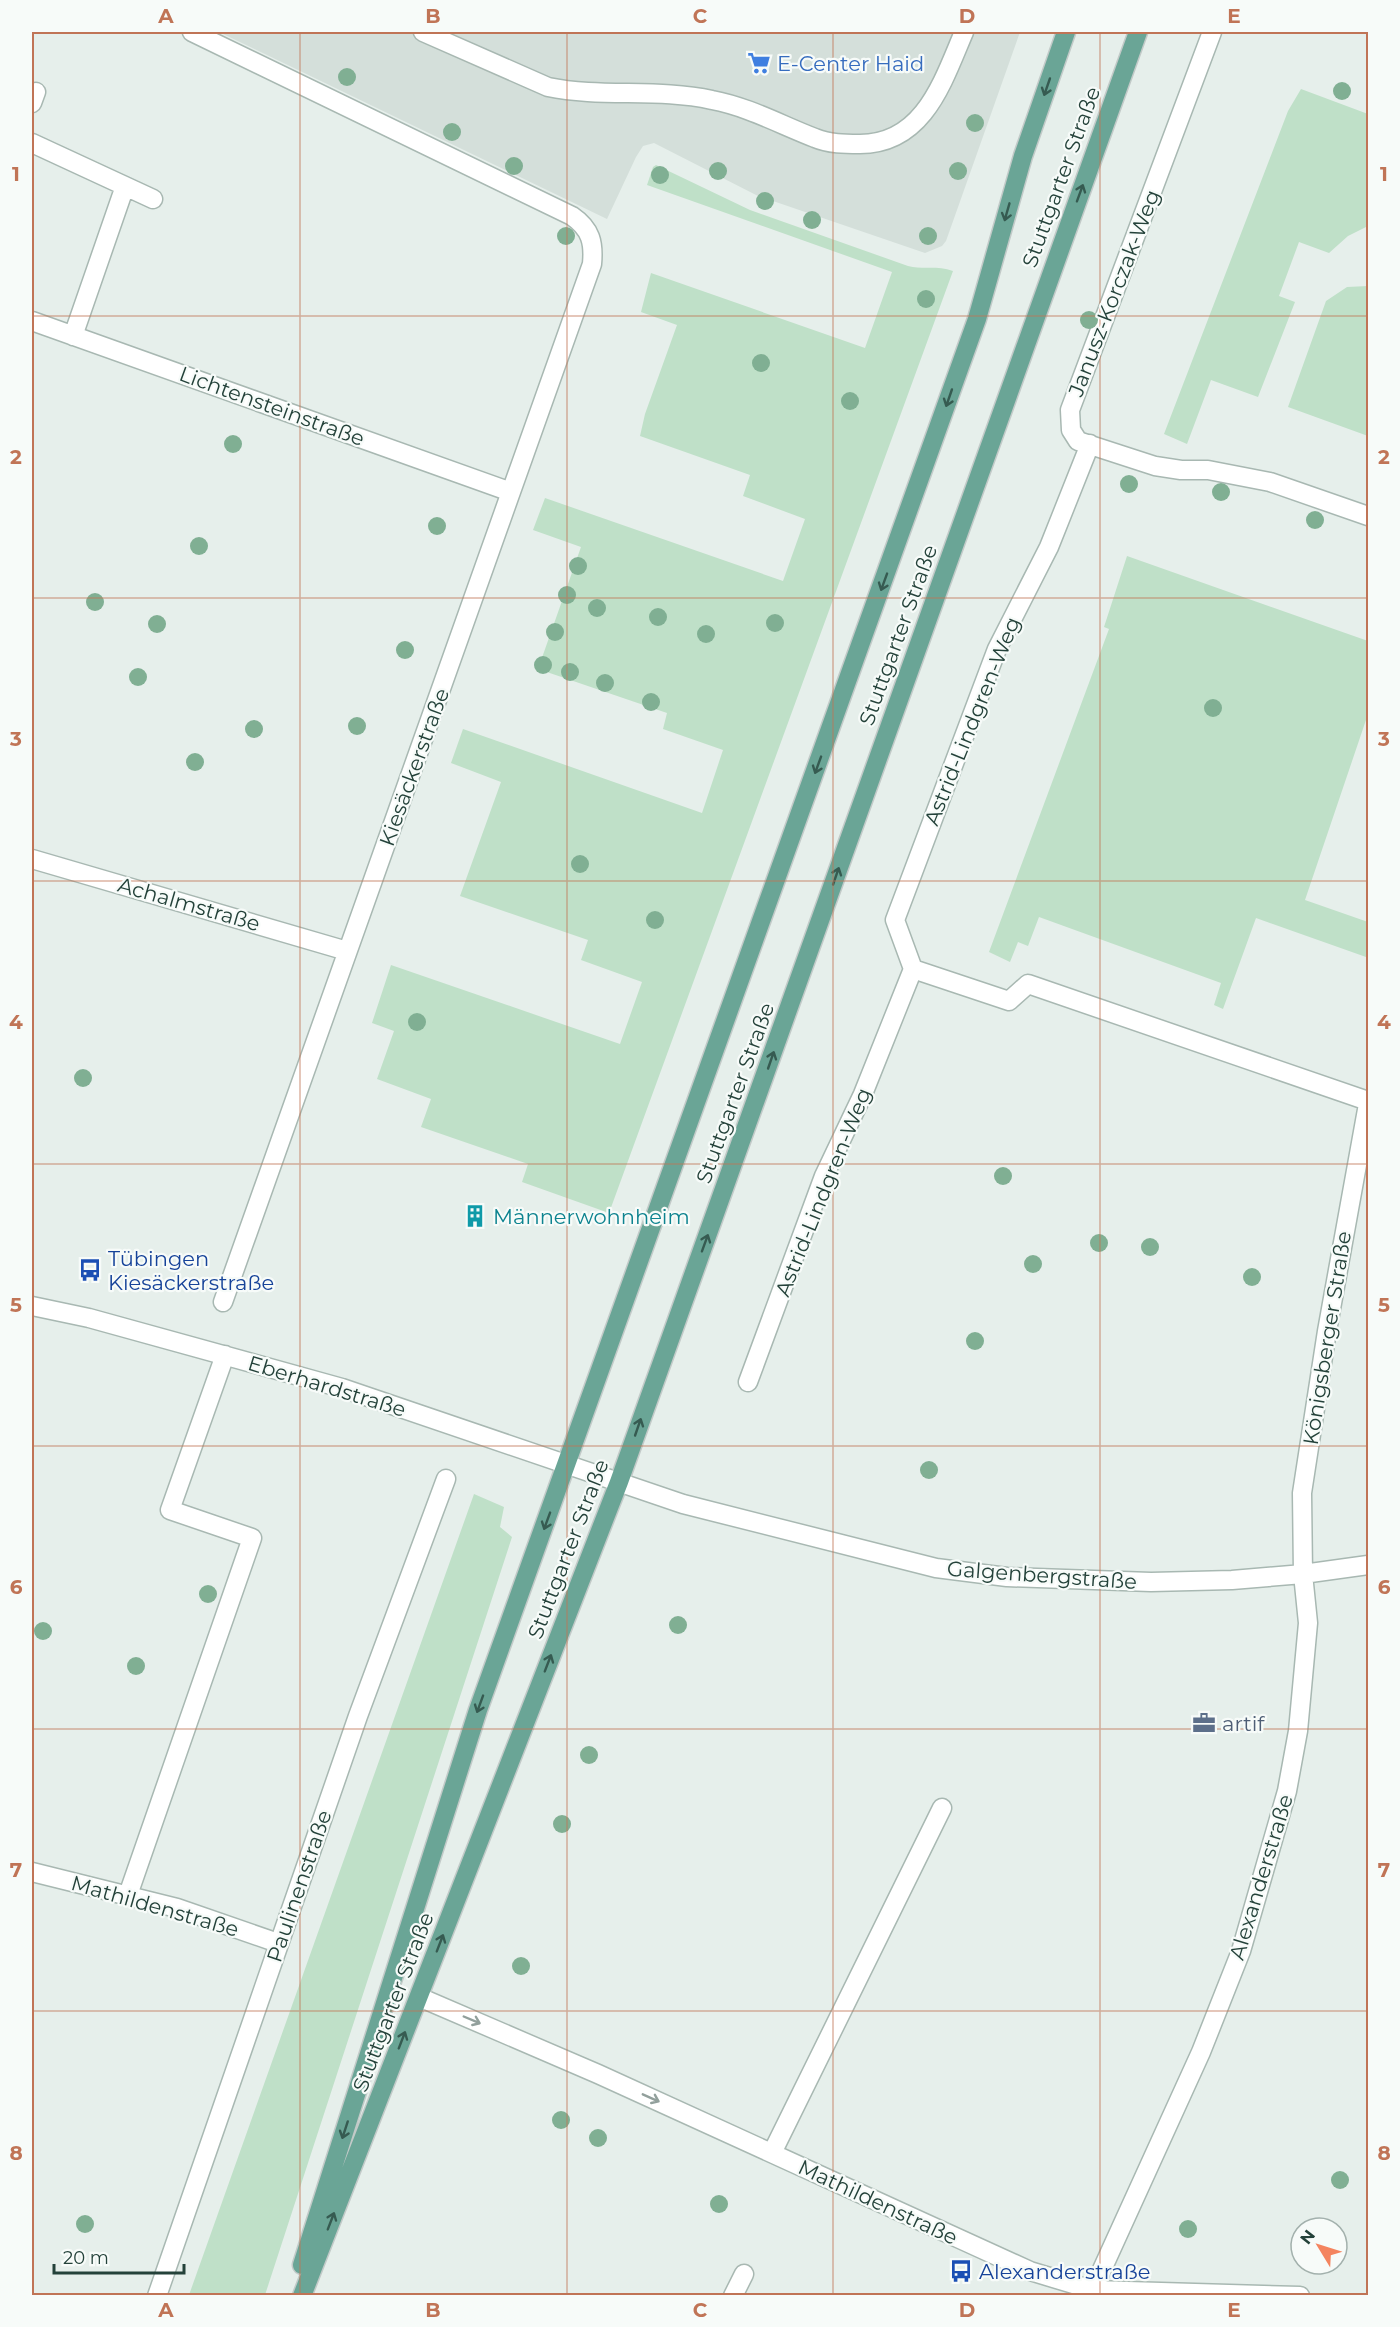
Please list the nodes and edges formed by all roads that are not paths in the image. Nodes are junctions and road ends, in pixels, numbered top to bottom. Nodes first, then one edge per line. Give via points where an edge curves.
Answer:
1 (192, 32) edge
2 (423, 32) edge
3 (964, 32) edge
4 (1066, 32) edge
5 (1137, 32) edge
6 (1212, 32) edge
7 (32, 143) edge
8 (125, 186) junction
9 (153, 199) dead end
10 (32, 321) edge
11 (73, 336) junction
12 (1090, 444) junction
13 (511, 492) junction
14 (1368, 516) edge
15 (32, 859) edge
16 (347, 951) junction
17 (913, 969) junction
18 (1368, 1103) edge
19 (224, 1302) dead end
20 (32, 1306) edge
21 (225, 1355) junction
22 (748, 1382) dead end
23 (567, 1466) junction
24 (446, 1479) dead end
25 (619, 1482) junction
26 (1368, 1565) edge
27 (1304, 1574) junction
28 (942, 1808) dead end
29 (32, 1872) edge
30 (128, 1895) junction
31 (278, 1943) junction
32 (419, 1997) junction
33 (772, 2152) junction
34 (744, 2274) dead end
35 (1091, 2293) edge
36 (157, 2295) edge
37 (292, 2295) edge
38 (302, 2295) edge
39 (733, 2295) edge
40 (1300, 2295) edge

1 - 13 street, Kiesäckerstraße via 553,206 587,230 592,238 592,264
2 - 3 street via 548,87 570,92 661,93 714,100 817,139 869,144 910,129 929,109
4 -> 23 main road, Stuttgarter Straße via 1023,156 977,319
25 -> 5 main road, Stuttgarter Straße
6 - 12 street, Janusz-Korczak-Weg via 1070,410 1071,430 1078,441
7 - 8 street
8 - 9 street
8 - 11 street
10 - 11 street, Lichtensteinstraße
11 - 13 street, Lichtensteinstraße
12 - 14 street, Janusz-Korczak-Weg via 1155,466 1208,470 1270,482
12 - 17 street, Astrid-Lindgren-Weg via 1049,547 997,649 895,920
13 - 16 street, Kiesäckerstraße
15 - 16 street, Achalmstraße
16 - 19 street, Kiesäckerstraße
17 - 18 street via 1009,1000 1028,984
17 - 22 street, Astrid-Lindgren-Weg via 863,1094 824,1176
18 - 27 street, Königsberger Straße via 1302,1493
20 - 21 street, Eberhardstraße
21 - 23 street, Eberhardstraße via 342,1388
21 - 30 street via 170,1510 252,1538
23 - 25 street, Eberhardstraße
23 -> 37 main road, Stuttgarter Straße via 478,1710
24 - 31 street, Paulinenstraße
25 - 27 street, Galgenbergstraße via 683,1504 936,1568 970,1573 1151,1582
32 -> 25 main road, Stuttgarter Straße
26 - 27 street, Galgenbergstraße
27 - 35 street, Alexanderstraße via 1308,1623 1298,1731 1269,1860 1241,1951 1202,2052
28 - 33 street, Mathildenstraße
29 - 30 street, Mathildenstraße
30 - 31 street, Mathildenstraße
31 - 36 street, Paulinenstraße
32 -> 33 street, Mathildenstraße
38 -> 32 main road, Stuttgarter Straße
33 - 35 street, Mathildenstraße via 1030,2271
34 - 39 street
35 - 40 street, Mathildenstraße

